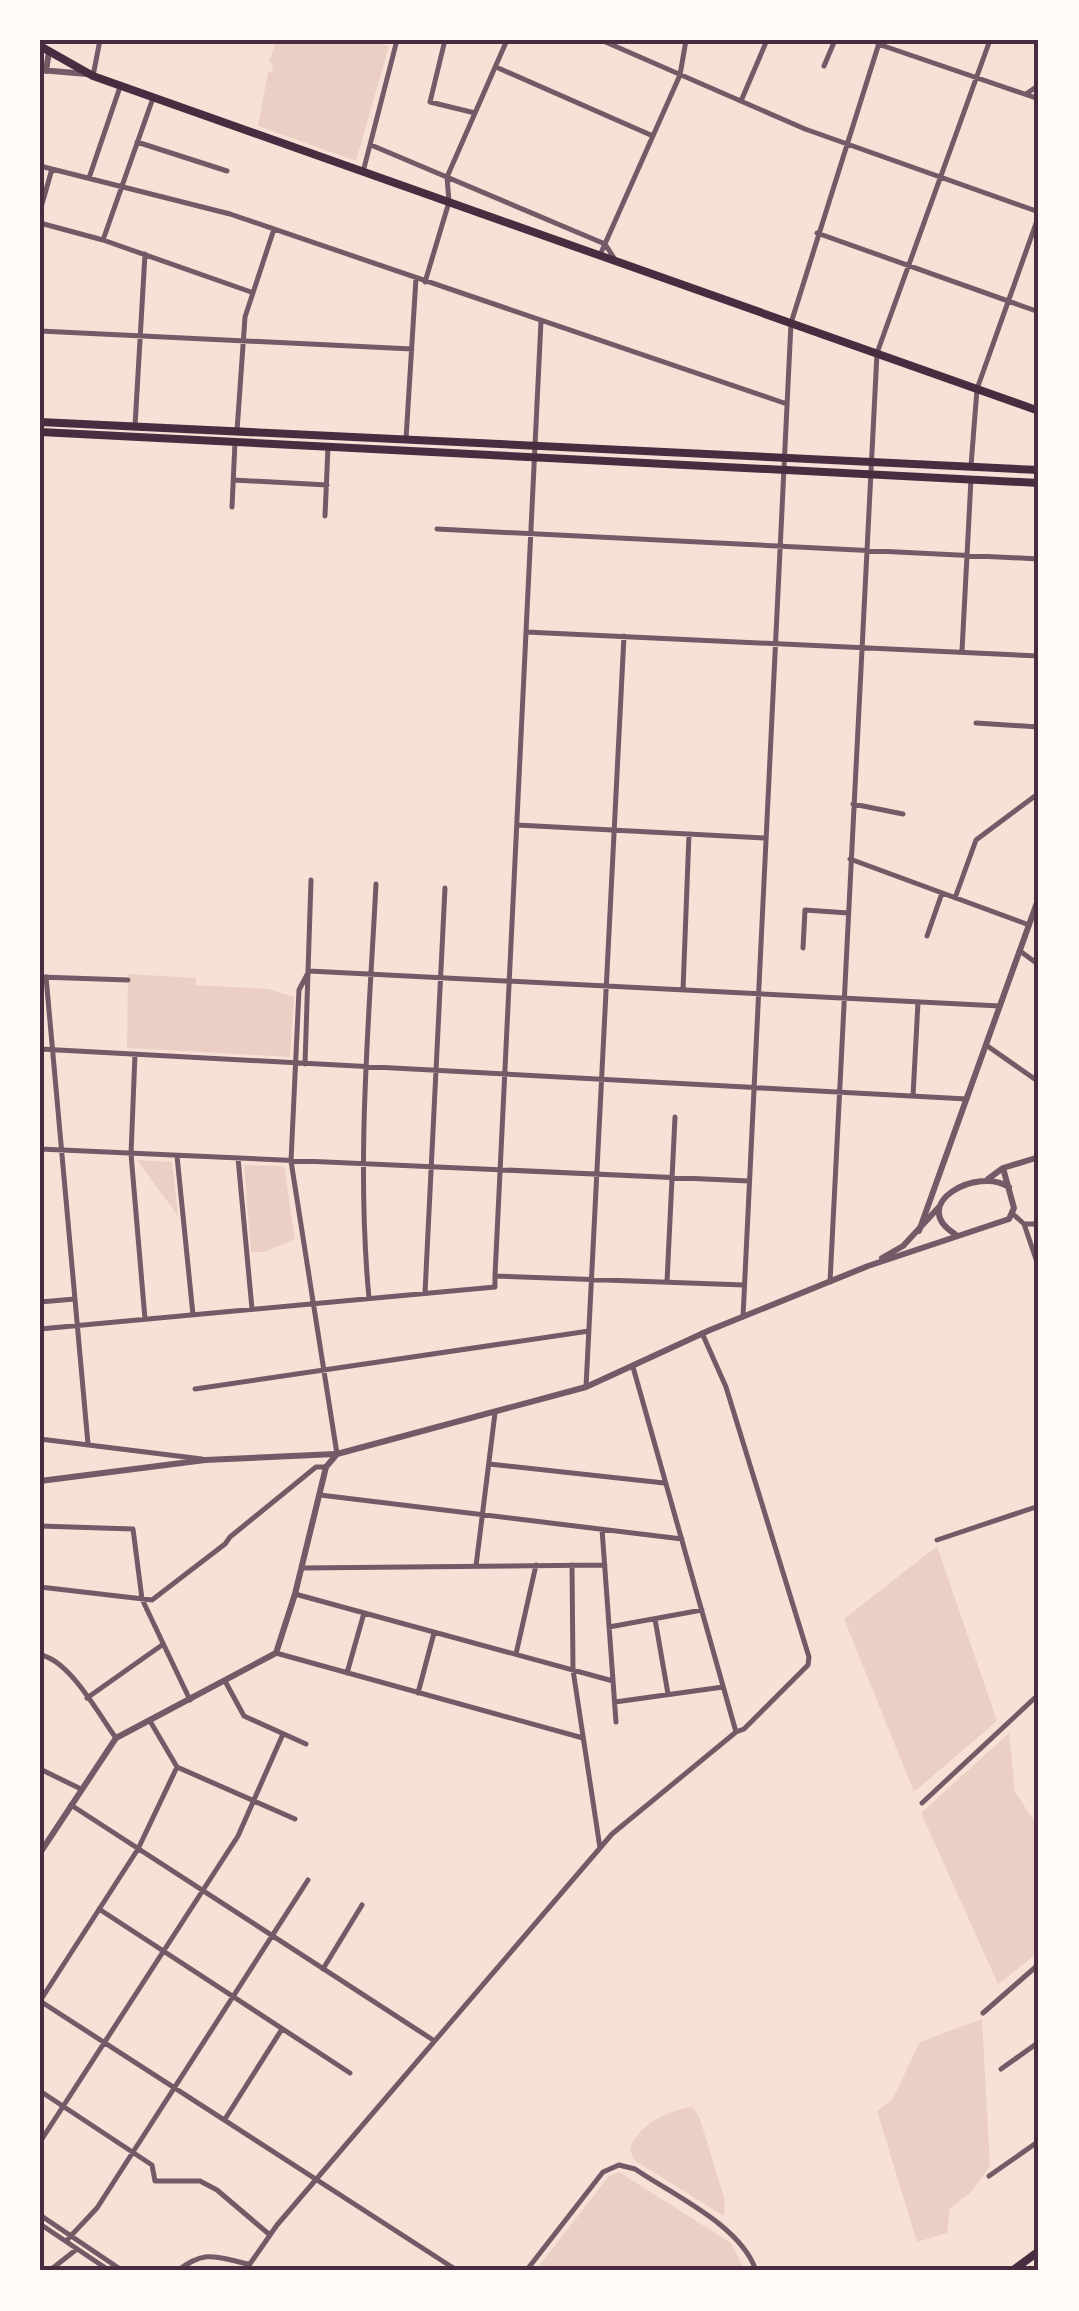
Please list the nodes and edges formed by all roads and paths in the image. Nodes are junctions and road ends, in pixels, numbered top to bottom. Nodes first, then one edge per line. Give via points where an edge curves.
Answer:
1 (100, 40) edge
2 (397, 40) edge
3 (445, 40) edge
4 (506, 40) edge
5 (601, 40) edge
6 (686, 40) edge
7 (767, 40) edge
8 (835, 40) edge
9 (990, 40) edge
10 (879, 42) edge
11 (44, 48) edge
12 (496, 66) junction
13 (824, 66) dead end
14 (43, 70) edge
15 (90, 75) junction
16 (682, 77) junction
17 (976, 77) junction
18 (1039, 85) edge
19 (120, 86) junction
20 (1026, 94) junction
21 (153, 98) junction
22 (1039, 98) edge
23 (742, 101) junction
24 (475, 113) junction
25 (653, 136) junction
26 (138, 142) junction
27 (847, 144) junction
28 (371, 145) junction
29 (40, 166) edge
30 (52, 169) junction
31 (228, 171) dead end
32 (363, 172) junction
33 (447, 177) junction
34 (940, 177) junction
35 (89, 178) junction
36 (122, 187) junction
37 (449, 202) junction
38 (40, 212) edge
39 (1039, 213) edge
40 (544, 218) junction
41 (40, 223) edge
42 (274, 229) junction
43 (817, 232) junction
44 (538, 234) junction
45 (103, 240) junction
46 (605, 244) junction
47 (145, 254) junction
48 (600, 256) junction
49 (615, 261) junction
50 (908, 265) junction
51 (416, 278) junction
52 (425, 282) junction
53 (250, 292) junction
54 (1008, 301) junction
55 (1039, 312) edge
56 (541, 321) junction
57 (791, 323) junction
58 (40, 331) edge
59 (140, 336) junction
60 (242, 340) junction
61 (412, 349) junction
62 (877, 354) junction
63 (977, 389) junction
64 (787, 404) junction
65 (1039, 411) edge
66 (40, 422) edge
67 (51, 422) junction
68 (135, 426) junction
69 (237, 431) junction
70 (40, 432) edge
71 (51, 433) junction
72 (406, 440) junction
73 (235, 442) junction
74 (535, 446) junction
75 (328, 447) junction
76 (534, 458) junction
77 (785, 458) junction
78 (869, 462) junction
79 (971, 466) junction
80 (784, 470) junction
81 (1039, 470) edge
82 (868, 474) junction
83 (971, 479) junction
84 (233, 480) junction
85 (1039, 483) edge
86 (327, 485) junction
87 (232, 507) dead end
88 (325, 516) dead end
89 (437, 529) dead end
90 (531, 534) junction
91 (780, 546) junction
92 (865, 550) junction
93 (967, 556) junction
94 (1039, 559) edge
95 (526, 632) junction
96 (624, 636) junction
97 (776, 644) junction
98 (860, 648) junction
99 (962, 652) junction
100 (1039, 656) edge
101 (976, 723) dead end
102 (1039, 727) edge
103 (1039, 792) edge
104 (853, 804) junction
105 (903, 814) dead end
106 (517, 825) junction
107 (614, 830) junction
108 (690, 834) junction
109 (766, 838) junction
110 (850, 859) junction
111 (312, 880) dead end
112 (376, 884) dead end
113 (445, 888) dead end
114 (942, 893) junction
115 (1039, 897) edge
116 (955, 898) junction
117 (848, 913) junction
118 (1029, 926) junction
119 (926, 936) dead end
120 (803, 948) dead end
121 (1020, 951) junction
122 (1039, 965) edge
123 (309, 971) junction
124 (372, 974) junction
125 (43, 977) edge
126 (440, 977) junction
127 (128, 980) dead end
128 (510, 981) junction
129 (606, 986) junction
130 (683, 990) junction
131 (758, 994) junction
132 (843, 998) junction
133 (918, 1002) junction
134 (1000, 1006) junction
135 (986, 1045) junction
136 (40, 1049) edge
137 (52, 1050) junction
138 (135, 1054) junction
139 (296, 1063) junction
140 (305, 1064) junction
141 (367, 1067) junction
142 (436, 1071) junction
143 (505, 1074) junction
144 (602, 1080) junction
145 (1039, 1082) edge
146 (754, 1088) junction
147 (839, 1092) junction
148 (913, 1096) junction
149 (967, 1099) junction
150 (674, 1117) dead end
151 (40, 1150) edge
152 (62, 1150) junction
153 (131, 1154) junction
154 (177, 1156) junction
155 (1038, 1156) edge
156 (238, 1158) junction
157 (291, 1161) junction
158 (363, 1164) junction
159 (431, 1167) junction
160 (1007, 1167) junction
161 (500, 1170) junction
162 (942, 1171) junction
163 (597, 1174) junction
164 (672, 1178) junction
165 (988, 1179) junction
166 (749, 1182) junction
167 (1010, 1187) junction
168 (940, 1204) junction
169 (1013, 1214) junction
170 (1027, 1224) junction
171 (1039, 1224) edge
172 (919, 1230) junction
173 (956, 1235) junction
174 (868, 1266) junction
175 (1039, 1268) edge
176 (496, 1276) junction
177 (592, 1278) junction
178 (667, 1282) junction
179 (830, 1282) junction
180 (744, 1285) junction
181 (425, 1293) junction
182 (74, 1295) junction
183 (369, 1298) junction
184 (40, 1302) edge
185 (314, 1303) junction
186 (252, 1309) junction
187 (193, 1314) junction
188 (743, 1317) junction
189 (145, 1319) junction
190 (40, 1329) edge
191 (78, 1329) junction
192 (589, 1332) junction
193 (702, 1333) junction
194 (633, 1367) junction
195 (324, 1371) junction
196 (586, 1387) junction
197 (194, 1389) dead end
198 (495, 1413) junction
199 (40, 1439) edge
200 (88, 1444) junction
201 (337, 1454) junction
202 (205, 1460) junction
203 (488, 1464) junction
204 (326, 1466) junction
205 (40, 1482) edge
206 (666, 1483) junction
207 (320, 1495) junction
208 (1039, 1506) edge
209 (482, 1515) junction
210 (40, 1526) edge
211 (602, 1529) junction
212 (682, 1538) junction
213 (937, 1540) dead end
214 (536, 1565) junction
215 (572, 1565) junction
216 (605, 1565) junction
217 (476, 1566) junction
218 (302, 1568) junction
219 (40, 1587) edge
220 (295, 1594) junction
221 (142, 1599) junction
222 (702, 1610) junction
223 (364, 1613) junction
224 (656, 1618) junction
225 (609, 1626) junction
226 (434, 1632) junction
227 (163, 1644) junction
228 (276, 1653) junction
229 (516, 1654) junction
230 (40, 1655) edge
231 (573, 1670) junction
232 (347, 1673) junction
233 (225, 1681) junction
234 (613, 1681) junction
235 (723, 1686) junction
236 (418, 1692) junction
237 (668, 1694) junction
238 (1039, 1694) edge
239 (87, 1698) junction
240 (190, 1700) junction
241 (615, 1702) junction
242 (150, 1721) junction
243 (616, 1722) dead end
244 (736, 1732) junction
245 (283, 1734) junction
246 (116, 1738) junction
247 (583, 1738) junction
248 (306, 1744) dead end
249 (177, 1766) junction
250 (40, 1770) edge
251 (81, 1789) junction
252 (254, 1800) junction
253 (922, 1803) dead end
254 (70, 1805) junction
255 (295, 1819) dead end
256 (600, 1848) junction
257 (138, 1849) junction
258 (40, 1853) edge
259 (308, 1880) dead end
260 (203, 1891) junction
261 (362, 1904) dead end
262 (99, 1909) junction
263 (272, 1935) junction
264 (164, 1952) junction
265 (1039, 1964) edge
266 (323, 1969) junction
267 (232, 1996) junction
268 (40, 2001) edge
269 (983, 2013) dead end
270 (282, 2028) junction
271 (433, 2040) junction
272 (1039, 2042) edge
273 (105, 2043) junction
274 (1001, 2069) dead end
275 (350, 2073) dead end
276 (173, 2087) junction
277 (40, 2091) edge
278 (64, 2107) junction
279 (224, 2120) junction
280 (1039, 2140) edge
281 (40, 2142) edge
282 (132, 2151) junction
283 (988, 2176) dead end
284 (316, 2179) junction
285 (40, 2215) edge
286 (40, 2224) edge
287 (270, 2235) junction
288 (68, 2238) junction
289 (77, 2248) junction
290 (1039, 2251) edge
291 (247, 2268) edge
292 (49, 2271) edge
293 (110, 2271) edge
294 (123, 2271) edge
295 (177, 2271) edge
296 (458, 2271) edge
297 (526, 2271) edge
298 (756, 2271) edge
299 (1012, 2271) edge

1 - 15 street
2 - 28 street
3 - 24 street via 430,102
4 - 12 street
5 - 16 street
6 - 16 street
7 - 23 street
8 - 13 street
9 - 17 street
10 - 17 street
10 - 27 street
11 - 14 street
11 - 15 main road
12 - 24 street
12 - 25 street
14 - 15 street
15 - 19 main road
16 - 23 street
16 - 25 street
17 - 20 street
17 - 34 street
18 - 20 street
19 - 21 main road
19 - 35 street
20 - 22 street
21 - 26 street
21 - 32 main road
23 - 27 street
24 - 33 street
25 - 46 street
26 - 31 street
26 - 36 street
27 - 34 street
27 - 43 street
28 - 32 street
28 - 33 street
29 - 30 street
30 - 35 street
30 - 38 street
32 - 37 main road
33 - 37 street
33 - 40 street
34 - 39 street
34 - 50 street
35 - 36 street
36 - 42 street
36 - 45 street
37 - 44 main road
37 - 52 street
39 - 54 street
40 - 44 street
40 - 46 street
41 - 45 street
42 - 51 street
42 - 53 street
43 - 50 street
43 - 57 street
44 - 48 main road
45 - 47 street
46 - 48 street
46 - 49 street
47 - 53 street
47 - 59 street
48 - 49 main road
49 - 57 main road
50 - 54 street
50 - 62 street
51 - 52 street
51 - 61 street
52 - 56 street
53 - 60 street
54 - 55 street
54 - 63 street
56 - 64 street
56 - 74 street
57 - 62 main road
57 - 64 street
58 - 59 street
59 - 60 street
59 - 68 street
60 - 61 street
60 - 69 street
61 - 72 street
62 - 63 main road
62 - 78 street
63 - 65 main road
63 - 79 street
64 - 77 street
66 - 67 main road
67 - 68 main road
67 - 71 street
68 - 69 main road
69 - 72 main road
70 - 71 main road
71 - 73 main road
72 - 74 main road
73 - 75 main road
73 - 84 street
74 - 76 street
74 - 77 main road
75 - 76 main road
75 - 86 street
76 - 80 main road
76 - 90 street
77 - 78 main road
77 - 80 street
78 - 79 main road
78 - 82 street
79 - 81 main road
80 - 82 main road
80 - 91 street
82 - 83 main road
82 - 92 street
83 - 85 main road
83 - 93 street
84 - 86 street
84 - 87 street
86 - 88 street
89 - 90 street
90 - 91 street
90 - 95 street
91 - 92 street
91 - 97 street
92 - 93 street
92 - 98 street
93 - 94 street
93 - 99 street
95 - 96 street
95 - 106 street
96 - 97 street
96 - 107 street
97 - 98 street
97 - 109 street
98 - 99 street
98 - 104 street
99 - 100 street
101 - 102 street
103 - 116 street via 976,840
104 - 105 street
104 - 110 street
106 - 107 street
106 - 128 street
107 - 108 street
107 - 129 street
108 - 109 street
108 - 130 street
109 - 131 street
110 - 114 street
110 - 117 street
111 - 123 street
112 - 124 street
113 - 126 street
114 - 116 street
114 - 119 street
115 - 118 street
116 - 118 street
117 - 120 street via 805,910
117 - 132 street
118 - 121 street
121 - 122 street
121 - 134 street
123 - 124 street
123 - 139 street via 299,990
123 - 140 street
124 - 126 street
124 - 141 street
125 - 127 street
125 - 137 street
126 - 128 street
126 - 142 street
128 - 129 street
128 - 143 street
129 - 130 street
129 - 144 street
130 - 131 street
131 - 132 street
131 - 146 street
132 - 133 street
132 - 147 street
133 - 134 street
133 - 148 street
134 - 135 street
135 - 145 street
135 - 149 street
136 - 137 street
137 - 138 street
137 - 152 street
138 - 139 street
138 - 153 street
139 - 140 street
139 - 157 street
140 - 141 street
141 - 142 street
141 - 158 street
142 - 143 street
142 - 159 street
143 - 144 street
143 - 161 street
144 - 146 street
144 - 163 street
146 - 147 street
146 - 166 street
147 - 148 street
147 - 179 street
148 - 149 street
149 - 162 street
150 - 164 street
151 - 152 street
152 - 153 street
152 - 182 street
153 - 154 street
153 - 189 street
154 - 156 street
154 - 187 street
155 - 160 street
156 - 157 street
156 - 186 street
157 - 158 street
157 - 185 street
158 - 159 street
158 - 183 street
159 - 161 street
159 - 181 street
160 - 165 street
160 - 167 street
161 - 163 street
161 - 176 street
162 - 168 street
162 - 172 street
163 - 164 street
163 - 177 street
164 - 166 street
164 - 178 street
165 - 167 street
165 - 168 street via 953,1190
166 - 180 street
167 - 169 street
168 - 172 street
168 - 173 street via 943,1223
169 - 170 street
169 - 173 street
170 - 171 street
170 - 175 street
172 - 174 street
173 - 174 street
174 - 179 street
176 - 177 street
176 - 181 street via 494,1287
177 - 178 street
177 - 192 street
178 - 180 street
179 - 188 street
180 - 188 street
181 - 183 street
182 - 184 street
182 - 191 street
183 - 185 street
185 - 186 street
185 - 195 street
186 - 187 street
187 - 189 street
188 - 193 street
189 - 191 street
190 - 191 street
191 - 200 street
192 - 195 street
192 - 196 street
193 - 194 street
193 - 244 street via 726,1388 810,1656 805,1670
194 - 196 street
194 - 206 street
195 - 197 street
195 - 201 street
196 - 198 street
198 - 201 street
198 - 203 street
199 - 200 street
200 - 202 street
201 - 202 street
201 - 204 street
202 - 205 street
203 - 206 street
203 - 209 street
204 - 207 street
204 - 221 street via 316,1467 152,1600
206 - 212 street
207 - 209 street
207 - 218 street
208 - 213 street
209 - 211 street
209 - 217 street
210 - 221 street via 133,1529
211 - 212 street
211 - 216 street
212 - 222 street
214 - 215 street
214 - 217 street
214 - 229 street
215 - 216 street
215 - 231 street
216 - 225 street
217 - 218 street
218 - 220 street
219 - 221 street
220 - 223 street
220 - 228 street
221 - 227 street
222 - 224 street
222 - 235 street
223 - 226 street
223 - 232 street
224 - 225 street
224 - 237 street
225 - 234 street
226 - 229 street
226 - 236 street
227 - 239 street
227 - 240 street
228 - 232 street
228 - 233 street
229 - 231 street
230 - 239 street via 65,1668
231 - 234 street
231 - 247 street
232 - 236 street
233 - 240 street
233 - 245 street via 244,1716
234 - 241 street
235 - 237 street
235 - 244 street
236 - 247 street
237 - 241 street
238 - 253 street
239 - 246 street
240 - 242 street
241 - 243 street
242 - 246 street
242 - 249 street
244 - 256 street
245 - 248 street
245 - 252 street
246 - 251 street
247 - 256 street
249 - 252 street
249 - 257 street
250 - 251 street
251 - 254 street
252 - 255 street
252 - 260 street
254 - 257 street
254 - 258 street
256 - 271 street
257 - 260 street
257 - 262 street
259 - 263 street
260 - 263 street
260 - 264 street
261 - 266 street
262 - 264 street
262 - 268 street
263 - 266 street
263 - 267 street
264 - 267 street
264 - 273 street
265 - 269 street
266 - 271 street
267 - 270 street
267 - 276 street
268 - 273 street
270 - 275 street
270 - 279 street
271 - 284 street
272 - 274 street
273 - 276 street
273 - 278 street
276 - 279 street
276 - 282 street
277 - 278 street
278 - 281 street
278 - 282 street
279 - 284 street
280 - 283 street
282 - 287 street via 152,2165 155,2181 200,2180
282 - 288 street via 97,2208
284 - 287 street
284 - 296 street
285 - 288 street
286 - 288 street
287 - 291 street
288 - 289 street
288 - 294 street
289 - 292 street
289 - 293 street
290 - 299 main road
291 - 295 street via 206,2255
297 - 298 street via 604,2172 619,2165 737,2238

